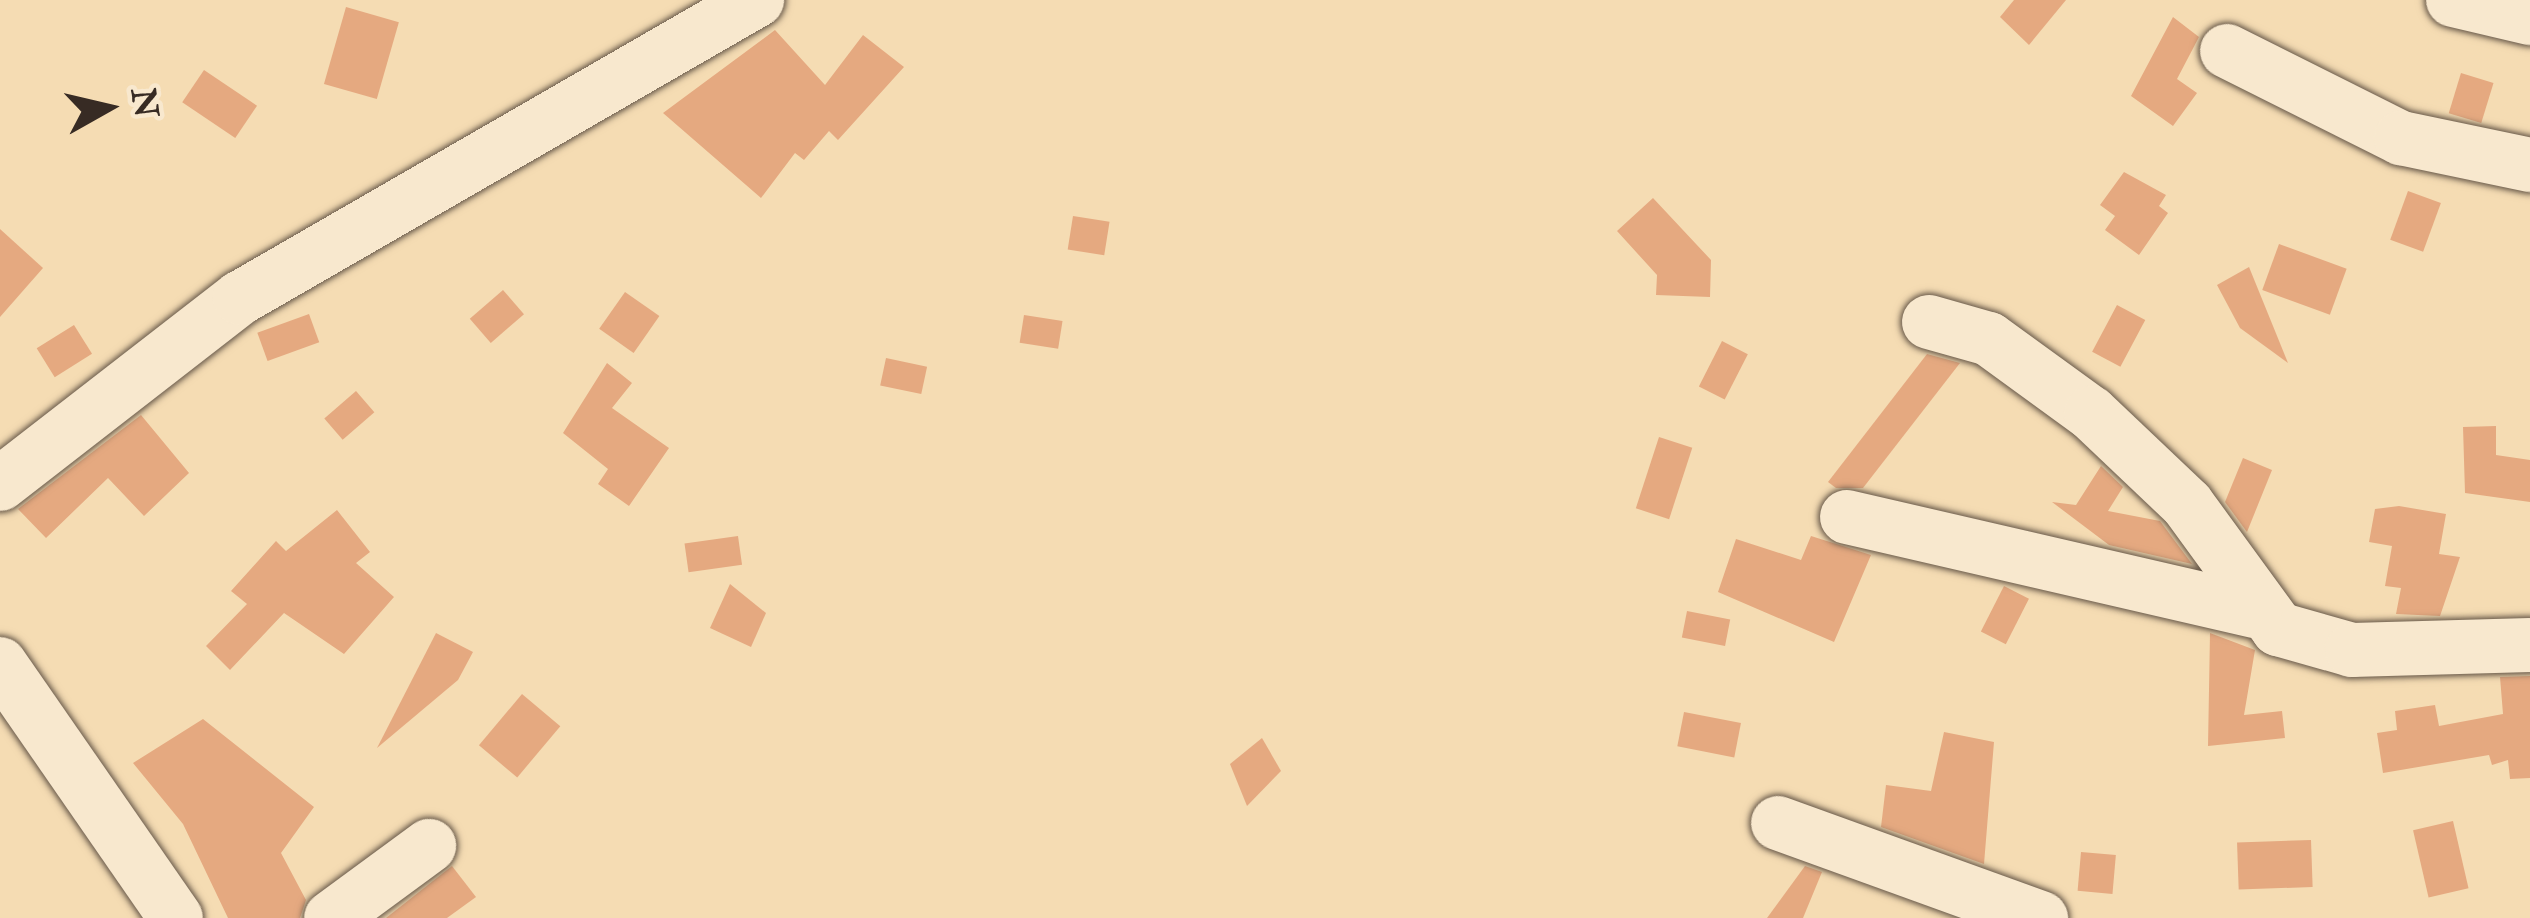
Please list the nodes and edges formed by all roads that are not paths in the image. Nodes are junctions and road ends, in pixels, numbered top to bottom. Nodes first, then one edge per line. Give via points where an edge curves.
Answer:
1 (758, 0) edge
2 (2453, 0) edge
3 (2530, 18) edge
4 (2227, 51) dead end
5 (2530, 164) edge
6 (1929, 322) dead end
7 (0, 484) edge
8 (1847, 518) dead end
9 (2255, 611) junction
10 (2530, 644) edge
11 (0, 664) edge
12 (1778, 823) dead end
13 (429, 846) dead end
14 (176, 918) edge
15 (331, 918) edge
16 (2041, 918) edge

1 - 7 street via 240,298
2 - 3 street
4 - 5 street via 2401,138
6 - 9 street via 1989,339 2091,413 2187,504
8 - 9 street
9 - 10 street via 2352,650
11 - 14 street
12 - 16 street
13 - 15 street

